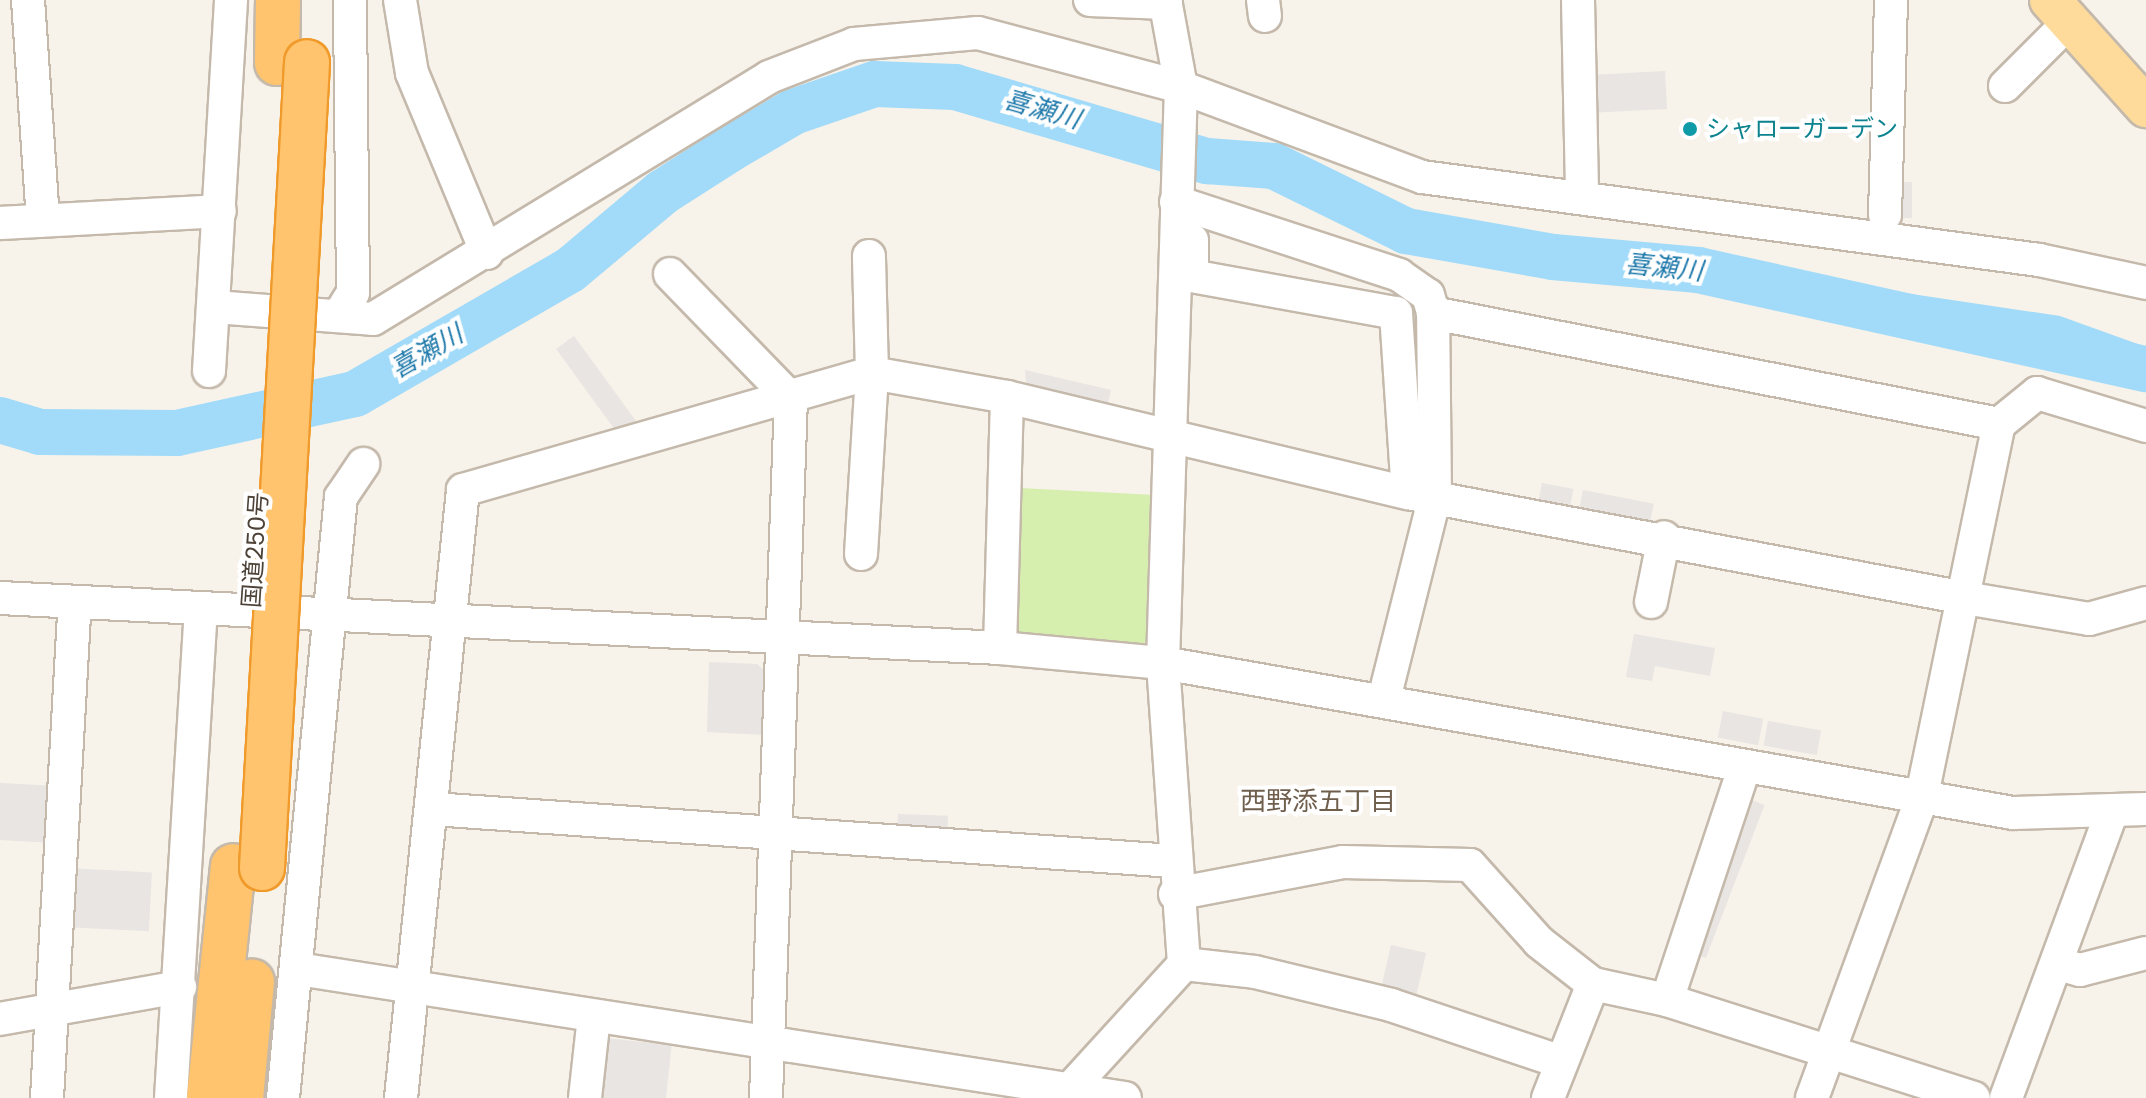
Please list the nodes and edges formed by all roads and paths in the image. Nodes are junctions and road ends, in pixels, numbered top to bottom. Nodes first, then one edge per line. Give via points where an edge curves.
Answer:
1 (28, 0) edge
2 (231, 0) edge
3 (278, 0) edge
4 (308, 0) edge
5 (350, 0) edge
6 (400, 0) edge
7 (1090, 0) edge
8 (1578, 0) edge
9 (1891, 0) edge
10 (1166, 2) edge
11 (2060, 11) edge
12 (292, 62) junction
13 (2005, 86) dead end
14 (1181, 87) junction
15 (2146, 107) edge
16 (1582, 195) junction
17 (1180, 203) junction
18 (220, 211) junction
19 (1885, 215) dead end
20 (43, 220) junction
21 (0, 223) edge
22 (487, 253) junction
23 (869, 256) dead end
24 (670, 274) dead end
25 (1407, 281) junction
26 (2146, 283) edge
27 (214, 307) junction
28 (341, 312) junction
29 (1396, 313) junction
30 (1433, 313) junction
31 (209, 371) dead end
32 (872, 373) junction
33 (1007, 397) junction
34 (791, 399) junction
35 (1999, 424) junction
36 (2146, 426) edge
37 (1171, 434) junction
38 (363, 464) dead end
39 (1422, 495) junction
40 (1664, 537) junction
41 (861, 554) dead end
42 (0, 598) edge
43 (1965, 598) junction
44 (1651, 602) dead end
45 (2146, 603) edge
46 (75, 604) junction
47 (201, 609) junction
48 (331, 618) junction
49 (452, 626) junction
50 (784, 642) junction
51 (1000, 648) junction
52 (1163, 663) junction
53 (1384, 699) junction
54 (1743, 771) junction
55 (1921, 800) junction
56 (433, 809) junction
57 (2146, 809) edge
58 (2111, 814) junction
59 (779, 835) junction
60 (1173, 861) junction
61 (247, 867) junction
62 (1175, 894) junction
63 (2146, 953) edge
64 (1184, 964) junction
65 (2059, 964) junction
66 (298, 969) junction
67 (1593, 984) junction
68 (180, 987) junction
69 (412, 988) junction
70 (1667, 1000) junction
71 (50, 1011) junction
72 (594, 1017) junction
73 (0, 1019) edge
74 (771, 1045) junction
75 (1829, 1051) junction
76 (1561, 1062) junction
77 (1070, 1089) junction
78 (1025, 1092) edge
79 (47, 1098) edge
80 (171, 1098) edge
81 (209, 1098) edge
82 (241, 1098) edge
83 (283, 1098) edge
84 (401, 1098) edge
85 (585, 1098) edge
86 (766, 1098) edge
87 (1125, 1098) edge
88 (1548, 1098) edge
89 (1812, 1098) edge
90 (1974, 1098) edge
91 (2006, 1098) edge

1 - 20 street
2 - 18 street
3 - 12 highway, 国道250号
4 - 12 highway, 国道250号
5 - 28 street via 353,293
6 - 22 street via 412,73
7 - 10 street
8 - 16 street
9 - 19 street
10 - 14 street
11 - 13 street
11 - 15 main road
12 - 61 highway, 国道250号 via 266,379
14 - 16 street via 1422,177
14 - 17 street
14 - 22 street via 978,33 854,44 769,77
16 - 26 street via 2039,260
17 - 25 street
17 - 29 street via 1192,276
17 - 37 street
18 - 20 street
18 - 27 street
20 - 21 street
22 - 28 street via 373,319
23 - 32 street
24 - 34 street
25 - 29 street
25 - 30 street via 1428,295
27 - 28 street
27 - 31 street
29 - 39 street
30 - 35 street
30 - 39 street
32 - 33 street
32 - 34 street
32 - 41 street
33 - 37 street
33 - 51 street
34 - 49 street via 463,490
34 - 50 street
35 - 36 street via 2037,393
35 - 43 street
37 - 39 street
37 - 52 street
38 - 48 street via 341,497
39 - 40 street
39 - 53 street
40 - 43 street
40 - 44 street
42 - 46 street
43 - 45 street via 2089,619
43 - 55 street
46 - 47 street
46 - 71 street
47 - 48 street
47 - 68 street
48 - 49 street
48 - 66 street
49 - 50 street
49 - 56 street
50 - 51 street
50 - 59 street
51 - 52 street
52 - 53 street
52 - 60 street
53 - 54 street
54 - 55 street
54 - 70 street
55 - 58 street via 2013,813
55 - 75 street
56 - 59 street
56 - 69 street
57 - 58 street
58 - 65 street
59 - 60 street
59 - 74 street
60 - 62 street
61 - 81 highway, 国道250号
61 - 82 highway, 国道250号
62 - 64 street
62 - 67 street via 1343,862 1470,865 1539,942
63 - 65 street via 2080,970
64 - 76 street via 1255,972 1391,1005
64 - 77 street
65 - 91 street
66 - 69 street
66 - 83 street
67 - 70 street
67 - 76 street
68 - 71 street
68 - 80 street
69 - 72 street
69 - 84 street
70 - 75 street
71 - 73 street
71 - 79 street
72 - 74 street
72 - 85 street
74 - 78 street
74 - 86 street
75 - 89 street
75 - 90 street
76 - 88 street
77 - 78 street
77 - 87 street

